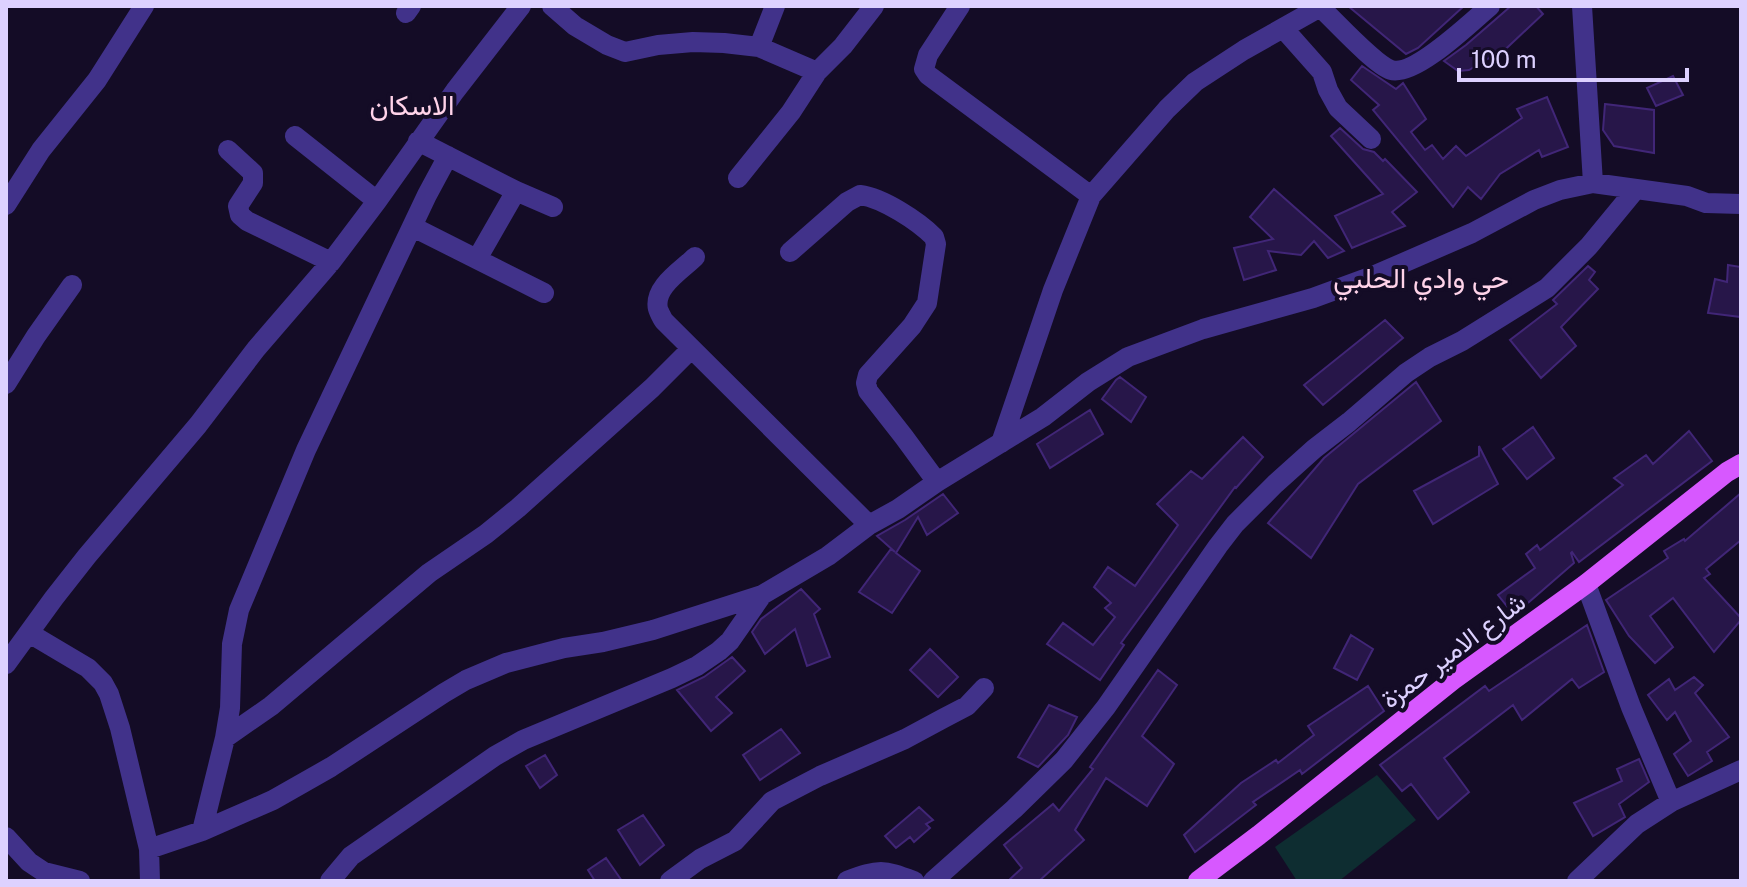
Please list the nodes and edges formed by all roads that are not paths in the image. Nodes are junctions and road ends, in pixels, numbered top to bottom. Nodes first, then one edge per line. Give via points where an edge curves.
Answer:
1 (144, 6) edge
2 (503, 6) edge
3 (521, 6) edge
4 (552, 6) edge
5 (775, 6) edge
6 (874, 6) edge
7 (960, 6) edge
8 (1490, 6) edge
9 (1582, 6) edge
10 (1321, 7) edge
11 (1283, 28) junction
12 (500, 33) junction
13 (759, 47) junction
14 (817, 72) junction
15 (295, 136) dead end
16 (1371, 139) dead end
17 (418, 141) junction
18 (228, 150) dead end
19 (448, 156) junction
20 (738, 178) dead end
21 (1593, 183) junction
22 (1636, 189) junction
23 (516, 191) junction
24 (1091, 196) junction
25 (377, 201) junction
26 (1741, 204) edge
27 (6, 205) edge
28 (553, 207) dead end
29 (413, 227) junction
30 (790, 252) dead end
31 (695, 257) dead end
32 (477, 259) junction
33 (331, 262) junction
34 (72, 285) dead end
35 (544, 293) dead end
36 (691, 349) junction
37 (6, 384) edge
38 (1001, 443) junction
39 (1741, 464) edge
40 (937, 482) junction
41 (869, 525) junction
42 (1586, 584) junction
43 (762, 595) junction
44 (14, 646) edge
45 (984, 688) dead end
46 (225, 738) junction
47 (1741, 770) edge
48 (1671, 802) junction
49 (202, 831) junction
50 (6, 837) edge
51 (149, 849) junction
52 (80, 881) edge
53 (150, 881) edge
54 (330, 881) edge
55 (670, 881) edge
56 (847, 881) edge
57 (914, 881) edge
58 (933, 881) edge
59 (1198, 881) edge
60 (1577, 881) edge

1 - 27 street
2 - 12 street
3 - 12 street
4 - 13 street via 575,26 625,52 693,42
5 - 13 street
6 - 14 street
7 - 24 street via 928,55 928,75
8 - 10 street via 1434,53 1395,71
9 - 21 street
10 - 11 street
11 - 16 street via 1322,72 1338,108
11 - 24 street via 1195,82
12 - 17 street
13 - 14 street
14 - 20 street
15 - 25 street
17 - 19 street
17 - 25 street
18 - 33 street via 253,173 253,183 238,206 240,215
19 - 23 street
19 - 29 street
21 - 22 street
21 - 38 street via 1534,200 1373,276 1128,357
22 - 26 street
22 - 58 street via 1547,288 1406,373 1275,484 1218,546 1064,760
23 - 28 street
23 - 32 street
24 - 38 street
25 - 33 street
29 - 32 street
29 - 46 street via 306,450 239,610
30 - 40 street via 860,195 877,199 934,237 927,303 866,383
31 - 36 street via 658,297 664,321
32 - 35 street
33 - 44 street
34 - 37 street
36 - 41 street
36 - 46 street via 518,508
38 - 40 street
39 - 42 main road, شارع الامير حمزة
40 - 41 street
41 - 43 street
42 - 48 street
42 - 59 main road, شارع الامير حمزة via 1453,680
43 - 49 street via 653,630 506,663 466,680 273,800
43 - 54 street via 730,641 697,666 495,756 351,856
44 - 51 street via 88,668 103,683 114,704
45 - 55 street via 967,706 772,801 735,841
46 - 49 street
47 - 48 street
48 - 60 street via 1637,824
49 - 51 street
50 - 52 street via 44,872
51 - 53 street
56 - 57 street via 887,871

